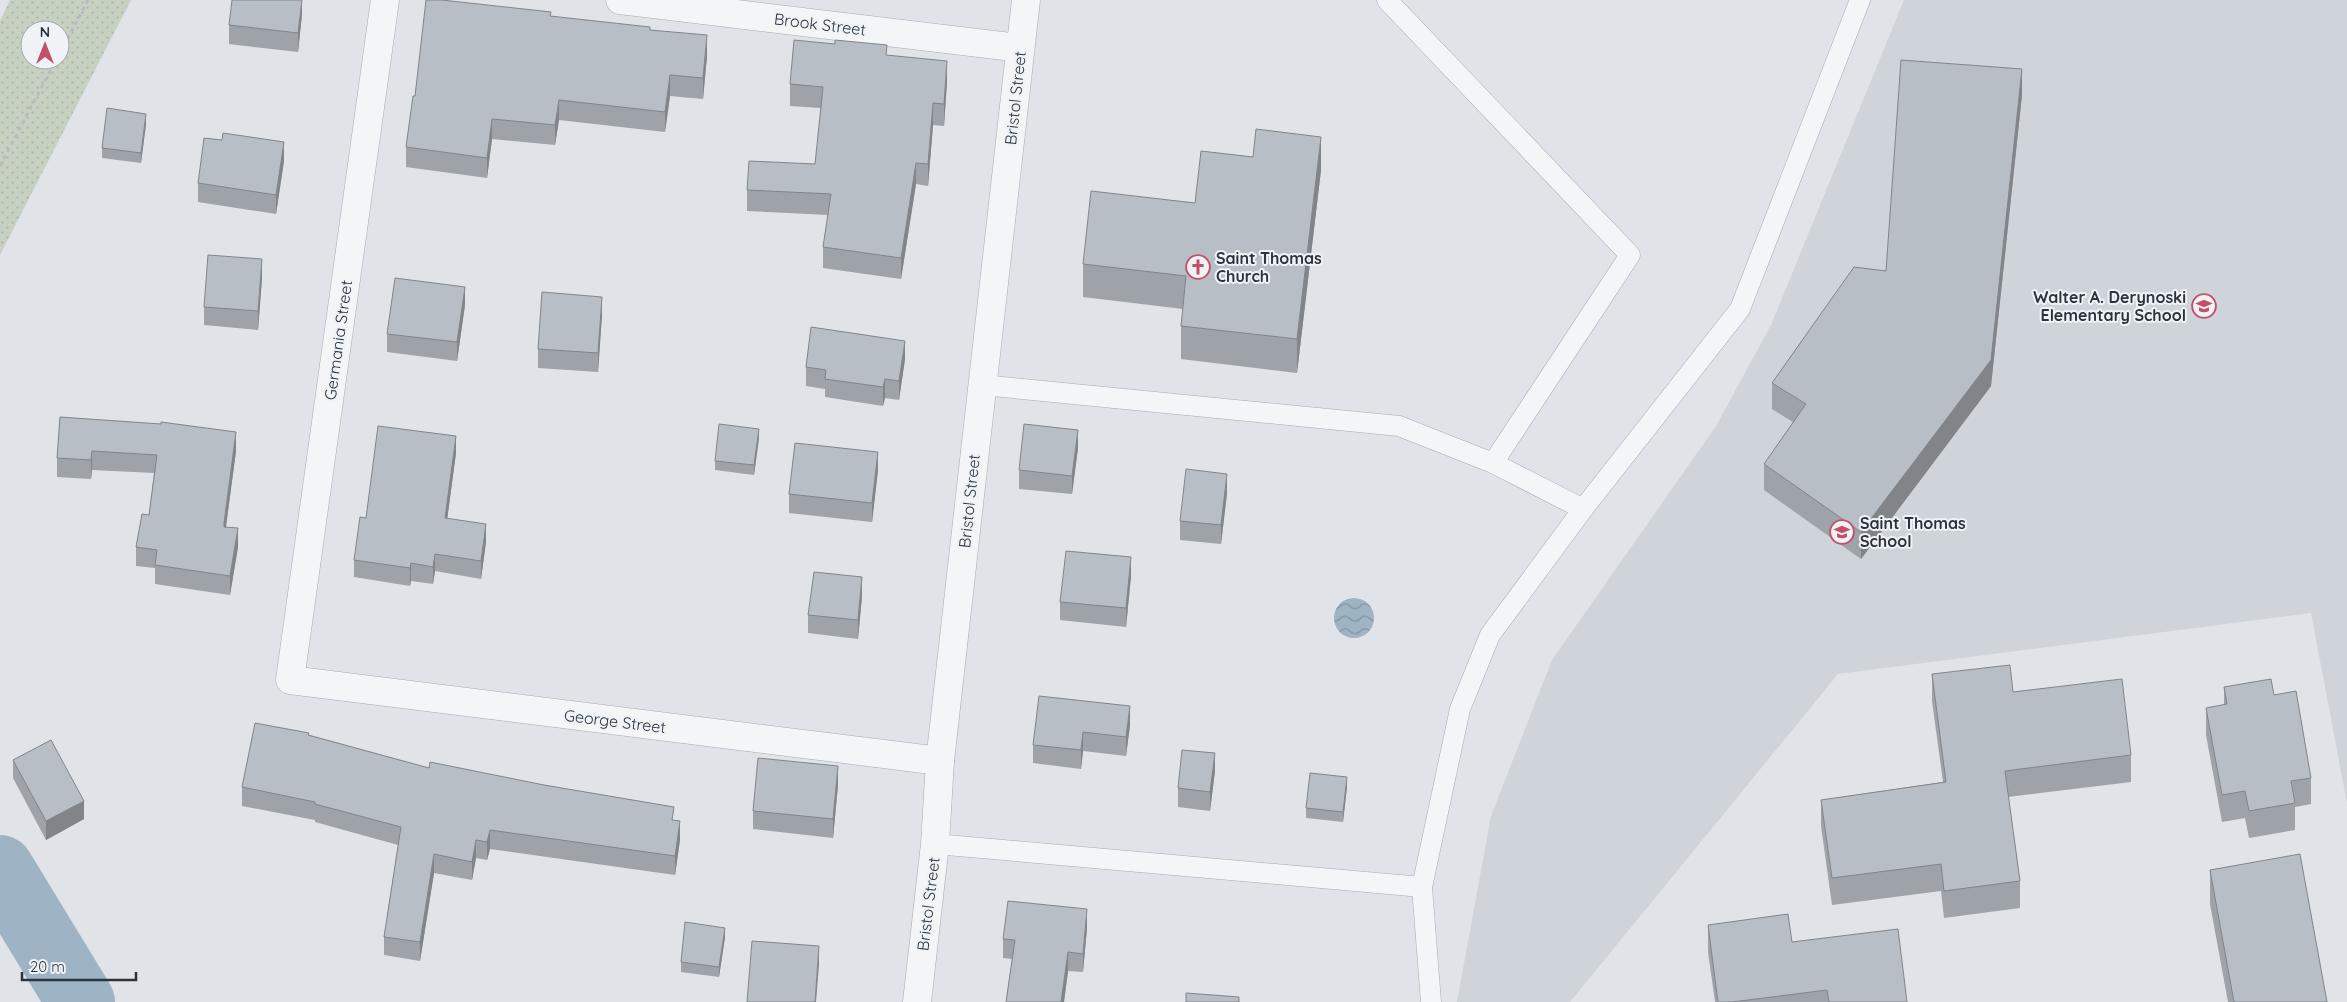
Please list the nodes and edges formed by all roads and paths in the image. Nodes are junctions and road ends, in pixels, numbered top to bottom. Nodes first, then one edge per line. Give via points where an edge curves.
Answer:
1 (88, 0) edge
2 (386, 0) edge
3 (620, 0) edge
4 (1026, 0) edge
5 (1387, 0) edge
6 (1860, 0) edge
7 (70, 34) edge
8 (1020, 48) junction
9 (51, 70) edge
10 (0, 166) edge
11 (982, 385) junction
12 (1493, 463) junction
13 (1583, 509) junction
14 (290, 680) joint
15 (940, 761) junction
16 (935, 844) junction
17 (1422, 887) junction
18 (917, 1002) edge
19 (1431, 1002) edge

1 - 7 path
2 - 14 street, Germania Street
3 - 8 street, Brook Street
4 - 8 street, Bristol Street
5 - 12 lane via 1630,255
6 - 13 lane via 1740,309
8 - 11 street, Bristol Street
9 - 10 path
11 - 12 lane via 1399,426
11 - 15 street, Bristol Street
12 - 13 lane
13 - 17 lane via 1490,635 1460,709
14 - 15 street, George Street
15 - 16 street, Bristol Street
16 - 17 lane
16 - 18 street, Bristol Street
17 - 19 lane

